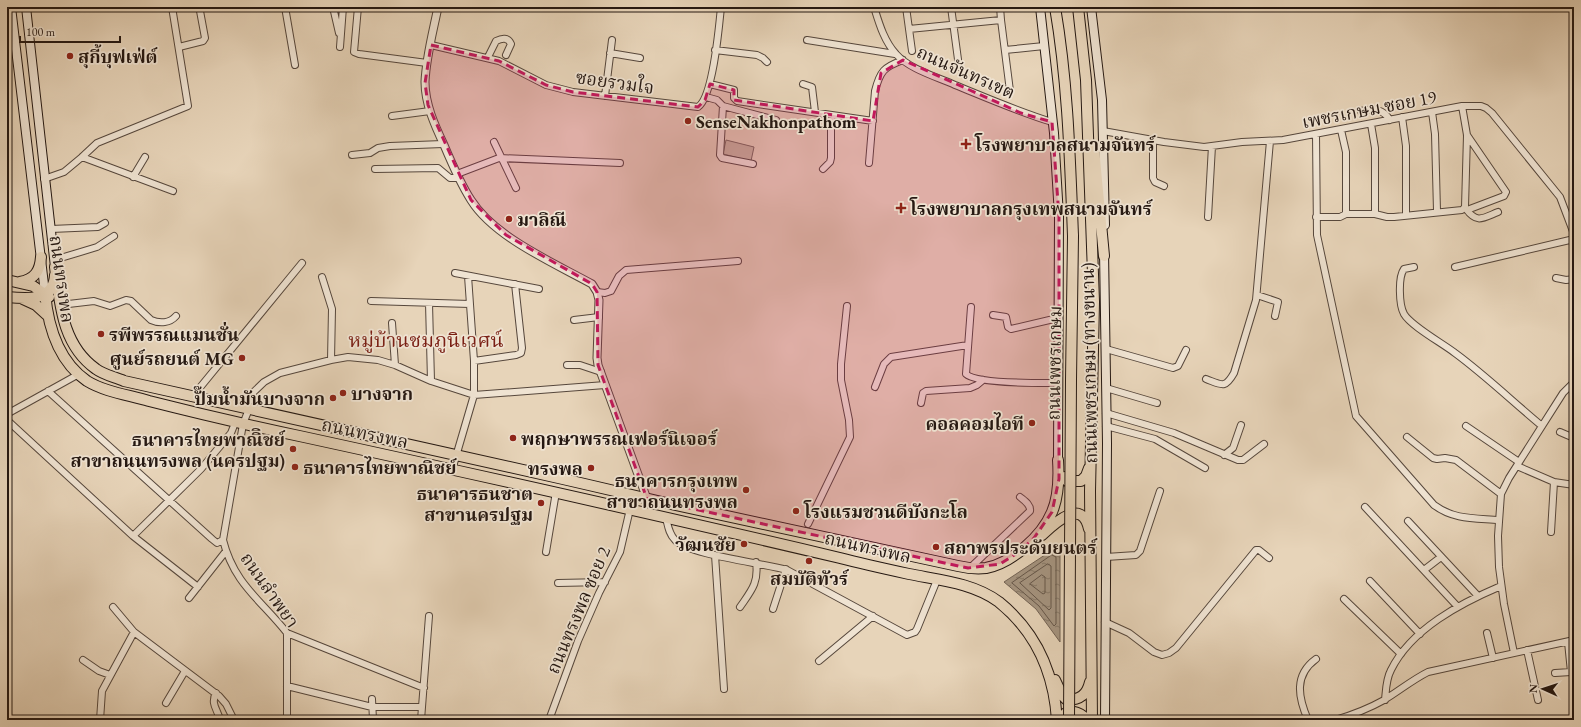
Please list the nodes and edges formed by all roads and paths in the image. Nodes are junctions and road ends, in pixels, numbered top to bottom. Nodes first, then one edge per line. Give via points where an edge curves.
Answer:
1 (12, 7) edge
2 (26, 7) edge
3 (172, 7) edge
4 (286, 7) edge
5 (333, 7) edge
6 (343, 7) edge
7 (358, 7) edge
8 (438, 7) edge
9 (721, 7) edge
10 (874, 7) edge
11 (906, 7) edge
12 (951, 7) edge
13 (1000, 7) edge
14 (1040, 7) edge
15 (1055, 7) edge
16 (1078, 7) edge
17 (1090, 7) edge
18 (200, 11) dead end
19 (1001, 20) junction
20 (953, 25) junction
21 (909, 29) junction
22 (341, 39) junction
23 (612, 40) dead end
24 (807, 40) dead end
25 (431, 45) junction
26 (1044, 46) junction
27 (179, 47) junction
28 (340, 47) dead end
29 (715, 50) junction
30 (1005, 50) junction
31 (912, 51) dead end
32 (610, 54) junction
33 (895, 54) junction
34 (506, 55) dead end
35 (488, 57) junction
36 (640, 58) dead end
37 (902, 60) junction
38 (767, 62) dead end
39 (427, 63) junction
40 (295, 65) dead end
41 (959, 67) dead end
42 (1086, 80) junction
43 (710, 84) junction
44 (803, 84) dead end
45 (1010, 91) dead end
46 (605, 96) junction
47 (706, 97) junction
48 (723, 106) junction
49 (1462, 106) junction
50 (430, 111) junction
51 (1361, 111) dead end
52 (815, 112) junction
53 (1432, 112) junction
54 (831, 115) junction
55 (392, 116) dead end
56 (1402, 117) junction
57 (776, 120) dead end
58 (1390, 120) junction
59 (873, 121) junction
60 (1052, 122) junction
61 (1371, 124) junction
62 (1341, 130) junction
63 (1103, 131) junction
64 (1316, 134) junction
65 (1467, 135) junction
66 (1152, 140) junction
67 (1270, 141) junction
68 (494, 142) dead end
69 (443, 144) junction
70 (1212, 146) junction
71 (352, 155) dead end
72 (82, 157) junction
73 (145, 157) dead end
74 (502, 158) junction
75 (620, 163) dead end
76 (870, 163) dead end
77 (753, 164) dead end
78 (375, 168) dead end
79 (823, 169) dead end
80 (458, 176) junction
81 (133, 177) junction
82 (44, 179) junction
83 (1164, 186) dead end
84 (516, 188) dead end
85 (173, 191) dead end
86 (1466, 209) junction
87 (1437, 212) junction
88 (1498, 212) dead end
89 (1346, 214) junction
90 (1375, 214) junction
91 (1316, 216) junction
92 (1406, 216) junction
93 (1208, 217) dead end
94 (105, 223) dead end
95 (51, 228) junction
96 (1574, 234) edge
97 (114, 236) dead end
98 (1574, 239) edge
99 (1104, 256) junction
100 (41, 257) junction
101 (738, 261) dead end
102 (54, 263) junction
103 (302, 263) dead end
104 (1414, 267) dead end
105 (1455, 267) dead end
106 (454, 273) dead end
107 (468, 276) junction
108 (322, 277) dead end
109 (1556, 278) dead end
110 (1574, 279) edge
111 (7, 280) edge
112 (20, 282) junction
113 (515, 284) junction
114 (539, 289) dead end
115 (597, 292) junction
116 (45, 294) junction
117 (1257, 295) junction
118 (7, 297) edge
119 (23, 299) junction
120 (371, 302) dead end
121 (429, 303) junction
122 (470, 304) junction
123 (847, 306) dead end
124 (971, 307) dead end
125 (60, 309) junction
126 (47, 315) junction
127 (993, 315) dead end
128 (176, 316) dead end
129 (1275, 316) dead end
130 (599, 317) junction
131 (1058, 318) junction
132 (574, 320) dead end
133 (392, 323) dead end
134 (968, 345) junction
135 (1106, 348) junction
136 (1186, 350) dead end
137 (331, 360) junction
138 (474, 361) junction
139 (395, 365) junction
140 (567, 365) dead end
141 (601, 372) junction
142 (79, 374) junction
143 (1206, 379) dead end
144 (983, 380) junction
145 (431, 381) junction
146 (1574, 382) edge
147 (1058, 384) junction
148 (604, 385) junction
149 (875, 387) dead end
150 (1106, 388) junction
151 (48, 391) junction
152 (474, 395) junction
153 (193, 396) junction
154 (921, 403) dead end
155 (1157, 403) dead end
156 (244, 408) junction
157 (1106, 413) junction
158 (7, 414) edge
159 (7, 420) edge
160 (239, 424) junction
161 (1241, 425) dead end
162 (1106, 426) junction
163 (1466, 426) dead end
164 (1542, 426) junction
165 (1560, 432) dead end
166 (1407, 437) dead end
167 (1574, 438) edge
168 (1264, 444) dead end
169 (456, 455) junction
170 (1224, 455) junction
171 (1058, 460) junction
172 (1091, 462) junction
173 (1518, 464) junction
174 (1205, 468) dead end
175 (452, 470) junction
176 (1554, 482) junction
177 (1574, 485) edge
178 (1160, 491) dead end
179 (556, 492) junction
180 (1501, 494) junction
181 (1020, 497) dead end
182 (647, 499) junction
183 (169, 500) junction
184 (1365, 507) dead end
185 (630, 510) junction
186 (666, 518) junction
187 (1499, 520) junction
188 (1408, 522) dead end
189 (808, 524) dead end
190 (790, 530) junction
191 (1551, 532) dead end
192 (133, 536) junction
193 (223, 540) junction
194 (787, 546) junction
195 (226, 551) junction
196 (546, 552) dead end
197 (1019, 552) junction
198 (715, 554) junction
199 (1091, 554) junction
200 (1106, 557) junction
201 (1441, 557) junction
202 (1269, 558) dead end
203 (756, 562) junction
204 (970, 568) junction
205 (786, 570) junction
206 (1424, 570) junction
207 (937, 580) junction
208 (1370, 581) dead end
209 (605, 582) junction
210 (558, 583) dead end
211 (1501, 586) junction
212 (198, 587) junction
213 (1478, 596) junction
214 (190, 598) dead end
215 (1344, 598) dead end
216 (1457, 606) junction
217 (113, 607) dead end
218 (740, 607) dead end
219 (773, 609) dead end
220 (429, 616) dead end
221 (873, 616) junction
222 (1105, 622) junction
223 (134, 632) junction
224 (287, 633) junction
225 (1487, 633) dead end
226 (1420, 634) junction
227 (1571, 641) edge
228 (1527, 650) junction
229 (1514, 653) junction
230 (1402, 654) junction
231 (1493, 658) junction
232 (1316, 659) dead end
233 (83, 660) dead end
234 (819, 661) dead end
235 (1047, 666) junction
236 (1091, 670) junction
237 (185, 671) junction
238 (1572, 671) edge
239 (1555, 673) dead end
240 (110, 675) junction
241 (286, 686) junction
242 (424, 688) junction
243 (724, 689) dead end
244 (216, 693) junction
245 (372, 699) dead end
246 (1385, 700) junction
247 (1538, 700) dead end
248 (166, 703) dead end
249 (372, 707) junction
250 (422, 707) junction
251 (100, 720) edge
252 (220, 720) edge
253 (234, 720) edge
254 (287, 720) edge
255 (373, 720) edge
256 (421, 720) edge
257 (549, 720) edge
258 (1057, 720) edge
259 (1061, 720) edge
260 (1069, 720) edge
261 (1087, 720) edge
262 (1092, 720) edge
263 (1105, 720) edge
264 (1308, 720) edge
265 (1335, 720) edge

1 - 100 main road, ถนนทรงพล
2 - 82 main road, ถนนทรงพล
3 - 27 street
4 - 40 street
5 - 22 street
6 - 22 street
7 - 39 street via 354,52
8 - 25 street
9 - 29 street
10 - 33 street, ถนนจันทรเขต
11 - 21 street
12 - 20 street
13 - 19 street
14 - 26 main road, ถนนเพชรเกษม (ทางขนาน)
15 - 260 highway, ถนนเพชรเกษม, bridge via 1067,96 1073,236
16 - 42 highway
17 - 63 main road, ถนนเพชรเกษม (ทางขนาน) via 1102,100
18 - 27 street via 205,38 203,41
19 - 20 street
19 - 30 street
20 - 21 street
20 - 41 street
21 - 31 street
22 - 28 street
23 - 32 street
24 - 33 street
25 - 35 street, ซอยรวมใจ
25 - 39 street
26 - 30 street
26 - 60 main road, ถนนเพชรเกษม (ทางขนาน)
27 - 72 street via 188,106 97,143
29 - 38 street via 757,55
29 - 43 street
30 - 45 street
32 - 36 street
32 - 46 street
33 - 37 street, ถนนจันทรเขต
34 - 35 street via 512,44 510,40 500,39 496,41
35 - 46 street, ซอยรวมใจ via 546,85
37 - 59 street via 891,64 881,73 875,91
37 - 60 street, ถนนจันทรเขต via 1021,113
39 - 50 street via 425,83
42 - 99 highway via 1099,186
42 - 172 highway via 1094,302
43 - 47 street
43 - 52 street via 734,90 734,98 737,101
44 - 52 street via 812,87
46 - 47 street, ซอยรวมใจ via 694,108 702,104
47 - 48 street via 717,100
48 - 57 street
48 - 77 street via 720,155 722,158
49 - 53 street, เพชรเกษม ซอย 19
49 - 65 street
49 - 96 street, เพชรเกษม ซอย 19 via 1481,106 1492,113 1560,197
50 - 55 street
50 - 69 street
51 - 58 street via 1377,109 1386,113
52 - 54 street
53 - 56 street, เพชรเกษม ซอย 19
53 - 87 street
54 - 59 street
54 - 79 street via 831,158
56 - 58 street, เพชรเกษม ซอย 19
56 - 92 street via 1406,146
58 - 61 street, เพชรเกษม ซอย 19
59 - 76 street
60 - 131 main road, ถนนเพชรเกษม (ทางขนาน) via 1059,216
61 - 62 street, เพชรเกษม ซอย 19
61 - 90 street via 1375,148
62 - 64 street, เพชรเกษม ซอย 19
62 - 89 street via 1346,152
63 - 66 street, เพชรเกษม ซอย 19
63 - 99 main road, ถนนเพชรเกษม (ทางขนาน)
64 - 67 street, เพชรเกษม ซอย 19
64 - 91 street
65 - 86 street
65 - 86 street via 1506,192 1504,196
66 - 70 street, เพชรเกษม ซอย 19
66 - 83 street via 1153,178 1155,182
67 - 70 street, เพชรเกษม ซอย 19
67 - 117 street
68 - 74 street
69 - 71 street via 386,146 370,153
69 - 80 street
70 - 93 street
72 - 81 street
72 - 82 street via 64,172
73 - 81 street
74 - 75 street
74 - 80 street via 490,160
74 - 84 street
78 - 80 street via 438,168 450,178
80 - 115 street via 471,200 487,219 506,235 592,284
81 - 85 street
82 - 95 main road, ถนนทรงพล
86 - 87 street
86 - 88 street via 1476,219
87 - 92 street
89 - 90 street
89 - 91 street via 1340,217
90 - 92 street via 1387,217
91 - 187 street via 1316,235 1358,420 1443,512 1459,517
94 - 95 street via 98,227
95 - 102 main road, ถนนทรงพล
97 - 102 street via 97,248
98 - 105 street
99 - 135 main road, ถนนเพชรเกษม (ทางขนาน)
100 - 112 highway via 38,272 28,281
100 - 116 main road, ถนนทรงพล
101 - 115 street via 626,270 619,276 611,291
102 - 116 highway via 52,286
102 - 125 highway, ถนนทรงพล
103 - 153 street
104 - 164 street via 1404,269 1401,277 1400,299 1404,314
106 - 107 street
107 - 113 street
107 - 122 street
108 - 137 street via 332,309
109 - 110 street
111 - 112 highway
112 - 116 highway via 33,286
113 - 114 street
113 - 138 street via 521,353
115 - 130 street
116 - 119 highway
116 - 125 highway
116 - 126 highway, ถนนทรงพล
117 - 129 street via 1278,302
117 - 143 street via 1234,373 1229,382 1225,384
118 - 119 highway
119 - 126 highway via 36,305
120 - 121 street
121 - 122 street
121 - 145 street
122 - 138 street
123 - 189 street via 841,380 850,437
124 - 134 street
125 - 128 street via 94,301 110,306 126,300 131,301 155,322 172,321
125 - 153 highway, ถนนทรงพล via 68,334 76,348 96,369 124,381
126 - 142 highway, ถนนทรงพล via 55,342
127 - 131 street via 1006,317 1011,329
130 - 132 street
130 - 141 street via 597,358
131 - 147 main road, ถนนเพชรเกษม (ทางขนาน)
133 - 139 street
134 - 144 street via 966,374
134 - 149 street via 891,357 884,364
135 - 136 street via 1173,368 1178,366
135 - 150 main road, ถนนเพชรเกษม (ทางขนาน)
137 - 139 street via 348,357 378,360
137 - 156 street via 280,373 264,382
138 - 152 street
139 - 145 street
140 - 141 street via 580,365
141 - 148 street
142 - 151 street
142 - 160 highway, ถนนทรงพล via 100,388
144 - 147 street
144 - 154 street via 970,388 926,391
145 - 152 street
146 - 164 street via 1563,393
147 - 171 main road, ถนนเพชรเกษม (ทางขนาน)
148 - 152 street
148 - 182 street
150 - 155 street
150 - 157 main road, ถนนเพชรเกษม (ทางขนาน)
151 - 158 street
151 - 183 street
152 - 169 street
153 - 156 highway, ถนนทรงพล
156 - 160 street, ถนนลำพยา
156 - 169 highway, ถนนทรงพล
157 - 162 main road, ถนนเพชรเกษม (ทางขนาน)
157 - 170 street via 1174,434
159 - 192 street
160 - 175 highway, ถนนทรงพล
160 - 183 street via 201,469
160 - 193 street, ถนนลำพยา
161 - 170 street via 1232,448
162 - 174 street via 1155,439
162 - 200 main road, ถนนเพชรเกษม (ทางขนาน)
163 - 173 street
164 - 173 street
165 - 167 street
166 - 180 street via 1433,458 1456,460
168 - 170 street via 1243,460
169 - 175 street
169 - 182 highway, ถนนทรงพล
171 - 172 highway via 1067,481 1075,482 1082,481 1086,476
171 - 197 highway, ถนนทรงพล via 1059,479 1052,512 1034,538
172 - 199 highway
173 - 176 street
173 - 180 street
175 - 179 highway, ถนนทรงพล
176 - 177 street
176 - 191 street
178 - 200 street via 1140,551 1136,555
179 - 185 highway, ถนนทรงพล
179 - 196 street
180 - 187 street
181 - 204 street via 1028,505 1030,512
182 - 190 highway, ถนนทรงพล
183 - 192 street
183 - 193 street via 218,543
184 - 206 street
185 - 186 highway, ถนนทรงพล
185 - 209 street, ถนนทรงพล ซอย 2 via 620,552
186 - 194 highway, ถนนทรงพล
186 - 198 street via 675,541 700,552
187 - 211 street
188 - 201 street
190 - 194 highway
190 - 204 highway, ถนนทรงพล
192 - 212 street
193 - 195 street, ถนนลำพยา
194 - 207 highway, ถนนทรงพล
195 - 212 street
195 - 224 street, ถนนลำพยา via 239,577 254,598
197 - 199 highway via 1061,518 1079,514 1087,521
197 - 204 highway, ถนนทรงพล via 1000,564
198 - 203 street
198 - 243 street
199 - 236 highway
200 - 222 main road, ถนนเพชรเกษม (ทางขนาน)
201 - 206 street
201 - 213 street
202 - 222 street via 1256,550 1176,648 1169,653 1162,655 1154,652 1129,633
203 - 205 street
203 - 218 street via 756,581
205 - 219 street
205 - 221 street
206 - 216 street
207 - 221 street via 915,632 907,635
207 - 235 highway, ถนนทรงพล via 955,583 998,602 1019,621 1034,640
208 - 226 street
209 - 210 street
209 - 257 street, ถนนทรงพล ซอย 2 via 578,641
211 - 213 street
211 - 229 street
212 - 214 street
213 - 216 street
215 - 230 street
216 - 226 street
217 - 223 street
220 - 242 street
221 - 234 street
222 - 263 main road, ถนนเพชรเกษม (ทางขนาน)
223 - 237 street
223 - 240 street
224 - 241 street, ถนนลำพยา
224 - 242 street
225 - 231 street
226 - 230 street
227 - 228 street
227 - 238 street
228 - 229 street
228 - 247 street
229 - 231 street
230 - 246 street via 1390,671
231 - 246 street via 1428,672
232 - 264 street via 1307,665 1300,686 1301,705
233 - 240 street
235 - 236 highway via 1067,700 1078,699 1086,692
235 - 258 highway, ถนนทรงพล
236 - 262 highway
237 - 244 street
237 - 248 street
238 - 239 street
240 - 251 street via 100,695
241 - 249 street
241 - 254 street, ถนนลำพยา
242 - 250 street
244 - 252 street via 213,703
244 - 253 street via 226,704
245 - 249 street
246 - 265 street
249 - 250 street
249 - 255 street
250 - 256 street
259 - 261 highway via 1066,713 1072,711 1082,714

